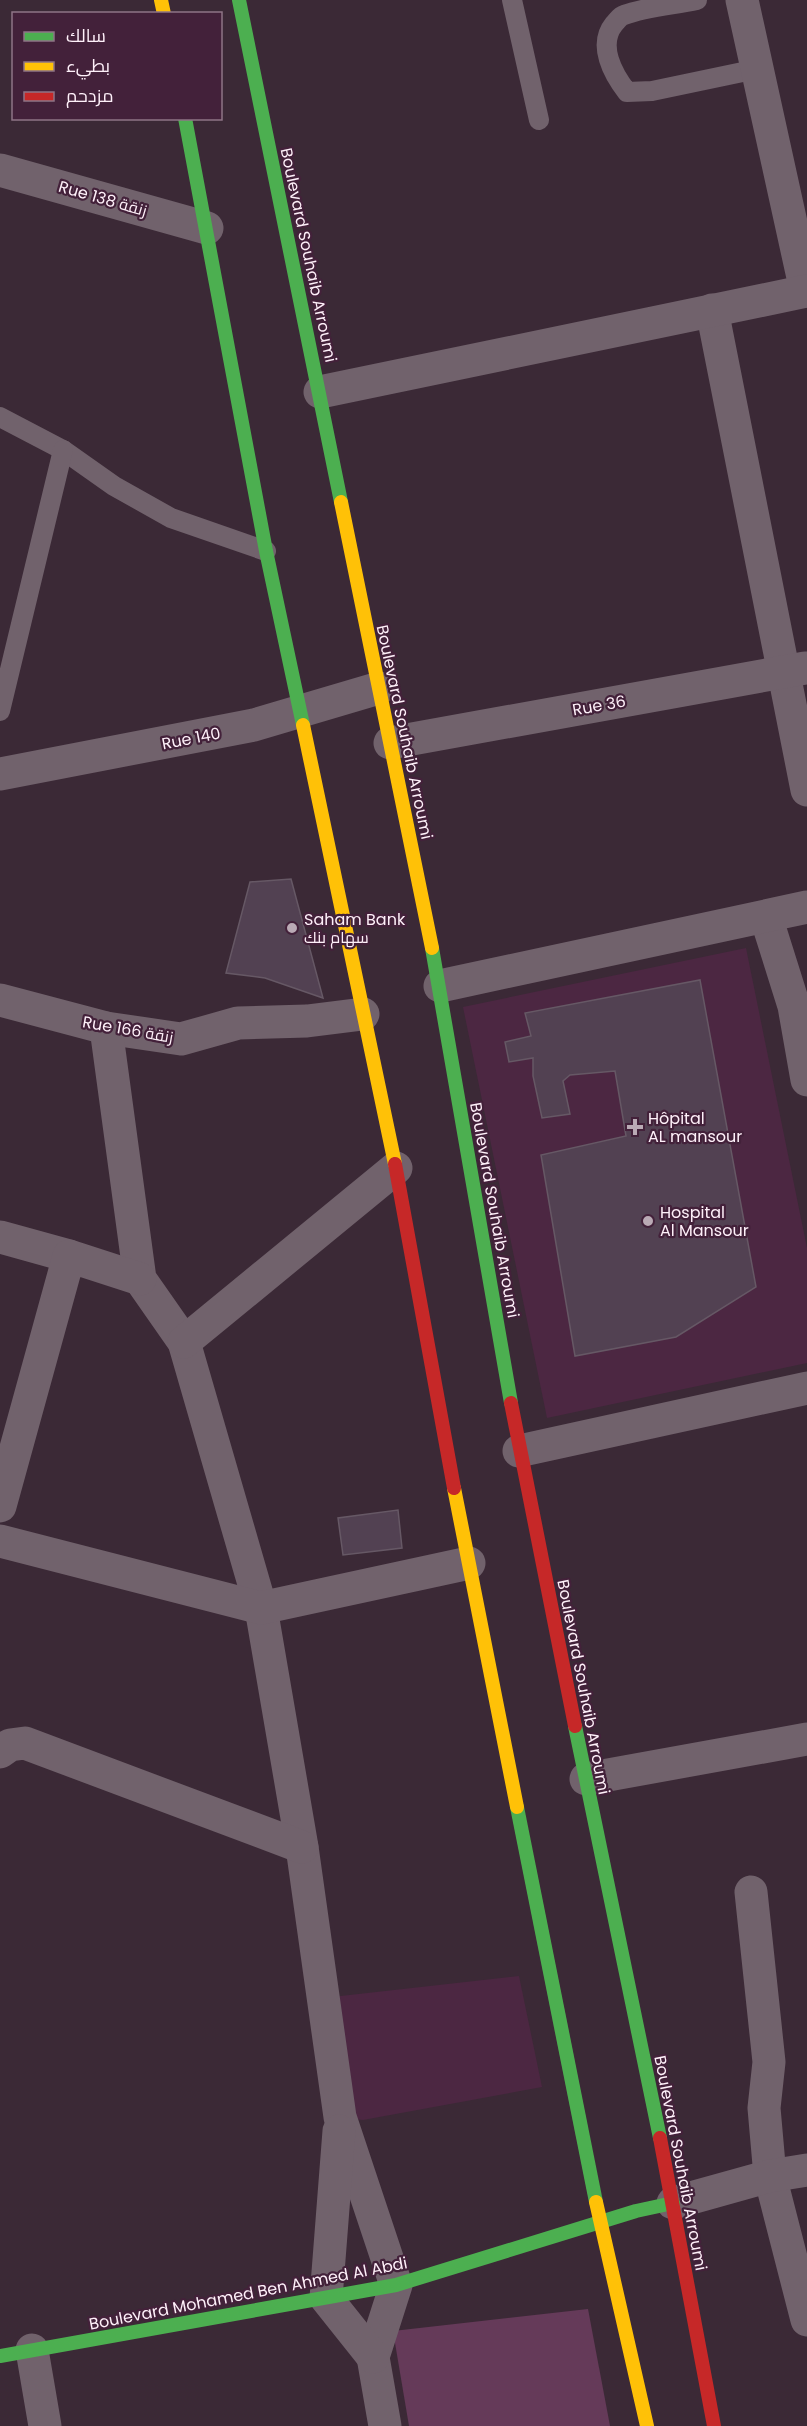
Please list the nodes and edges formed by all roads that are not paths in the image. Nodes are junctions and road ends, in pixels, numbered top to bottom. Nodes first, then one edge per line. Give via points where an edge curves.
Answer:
1 (239, 0) edge
2 (512, 0) edge
3 (697, 0) edge
4 (742, 0) edge
5 (757, 69) junction
6 (185, 120) edge
7 (539, 120) dead end
8 (0, 170) edge
9 (207, 228) junction
10 (807, 291) edge
11 (712, 310) junction
12 (320, 392) junction
13 (0, 417) edge
14 (63, 450) junction
15 (266, 551) junction
16 (796, 670) edge
17 (379, 688) junction
18 (0, 711) edge
19 (301, 712) junction
20 (390, 743) junction
21 (0, 774) edge
22 (807, 790) edge
23 (807, 907) edge
24 (766, 917) junction
25 (440, 986) junction
26 (0, 1000) edge
27 (800, 1005) edge
28 (363, 1014) junction
29 (106, 1028) junction
30 (807, 1080) edge
31 (396, 1168) junction
32 (0, 1238) edge
33 (69, 1256) junction
34 (140, 1279) junction
35 (184, 1342) junction
36 (807, 1388) edge
37 (519, 1451) junction
38 (0, 1506) edge
39 (0, 1541) edge
40 (469, 1563) junction
41 (261, 1608) junction
42 (807, 1739) edge
43 (0, 1752) edge
44 (586, 1779) junction
45 (302, 1847) junction
46 (750, 1892) dead end
47 (340, 2117) junction
48 (807, 2170) edge
49 (770, 2176) junction
50 (673, 2203) junction
51 (600, 2223) junction
52 (396, 2285) junction
53 (326, 2298) junction
54 (807, 2320) edge
55 (32, 2350) junction
56 (0, 2356) edge
57 (373, 2357) junction
58 (45, 2426) edge
59 (385, 2426) edge
60 (647, 2426) edge
61 (714, 2426) edge

1 - 12 street, Boulevard Souhaib Arroumi
2 - 7 lane
3 - 5 lane via 621,15 611,28 607,42 609,60 627,92 652,91
4 - 5 street
5 - 10 street
6 - 9 street
8 - 9 street, Rue 138 زنقة
9 - 15 street
10 - 11 street
11 - 12 street
11 - 16 street
12 - 17 street, Boulevard Souhaib Arroumi
13 - 14 lane
14 - 15 lane via 114,486 171,518
14 - 18 lane
15 - 19 street
16 - 20 street, Rue 36
16 - 22 street
17 - 19 street, Rue 140
17 - 20 street, Boulevard Souhaib Arroumi
19 - 21 street, Rue 140 via 206,735
19 - 28 street
20 - 25 street, Boulevard Souhaib Arroumi
23 - 24 street
24 - 25 street
24 - 27 street
25 - 37 street, Boulevard Souhaib Arroumi
26 - 29 street, Rue 166 زنقة
27 - 30 street
28 - 29 street, Rue 166 زنقة via 238,1023 182,1039
28 - 31 street
29 - 34 street
31 - 35 street
31 - 40 street
32 - 33 street
33 - 34 street
33 - 38 street
34 - 35 street
35 - 41 street
36 - 37 street
37 - 44 street, Boulevard Souhaib Arroumi
39 - 41 street
40 - 41 street
40 - 51 street
41 - 45 street
42 - 44 street
43 - 45 street via 10,1745 25,1743
44 - 50 street, Boulevard Souhaib Arroumi
45 - 47 street
46 - 49 street via 770,2062 764,2108
47 - 52 street
47 - 53 street
48 - 49 street
49 - 50 street
49 - 54 street
50 - 51 street, Boulevard Mohamed Ben Ahmed Al Abdi
50 - 61 street, Boulevard Souhaib Arroumi
51 - 52 street, Boulevard Mohamed Ben Ahmed Al Abdi
51 - 60 street
52 - 53 street, Boulevard Mohamed Ben Ahmed Al Abdi
52 - 57 street
53 - 55 street, Boulevard Mohamed Ben Ahmed Al Abdi
53 - 57 street
55 - 56 street, Boulevard Mohamed Ben Ahmed Al Abdi
55 - 58 street
57 - 59 street

